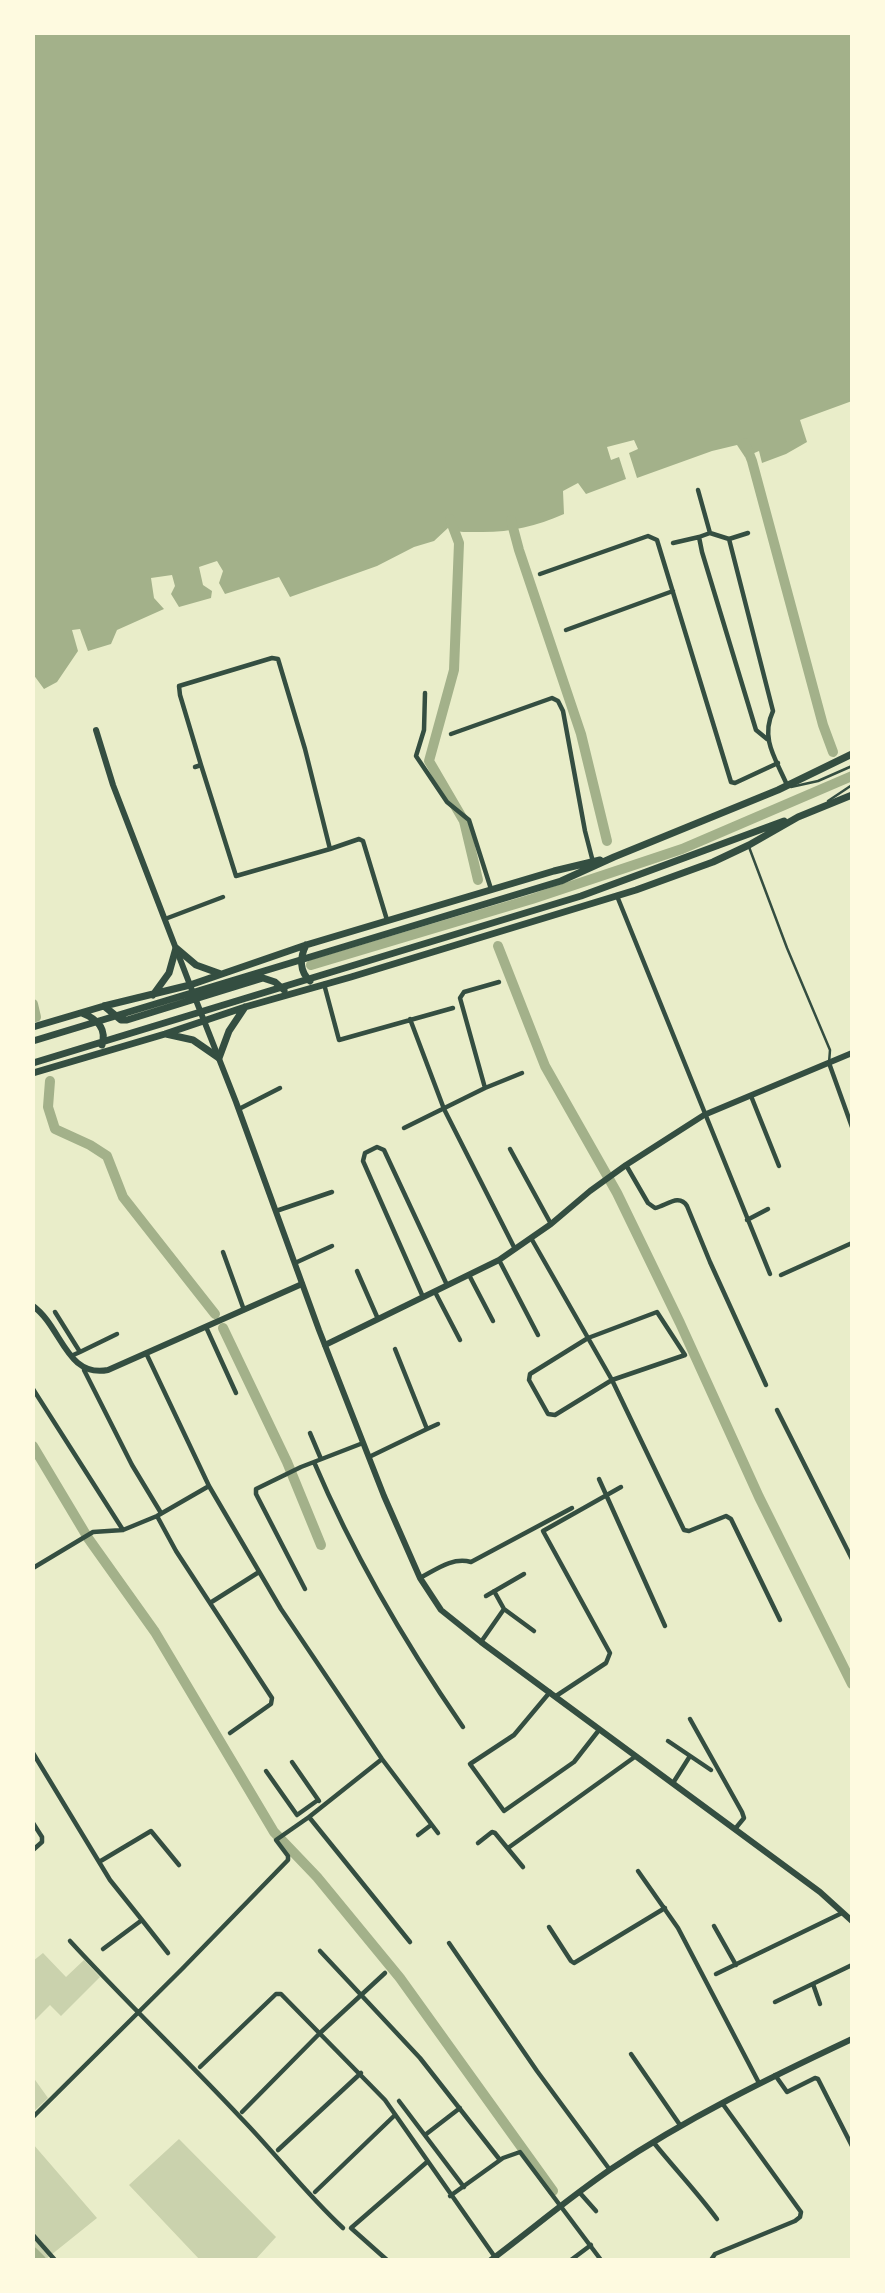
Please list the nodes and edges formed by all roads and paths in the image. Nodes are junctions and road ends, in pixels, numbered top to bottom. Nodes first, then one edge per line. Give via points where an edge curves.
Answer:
1 (698, 490) dead end
2 (710, 533) junction
3 (748, 533) dead end
4 (699, 537) junction
5 (729, 539) junction
6 (673, 543) dead end
7 (540, 574) dead end
8 (673, 591) junction
9 (566, 629) dead end
10 (425, 693) dead end
11 (96, 730) dead end
12 (451, 734) dead end
13 (767, 739) junction
14 (852, 754) edge
15 (778, 763) junction
16 (201, 765) junction
17 (852, 765) edge
18 (195, 767) dead end
19 (787, 785) junction
20 (852, 785) edge
21 (778, 790) junction
22 (852, 795) edge
23 (822, 806) junction
24 (798, 817) junction
25 (749, 845) junction
26 (330, 849) junction
27 (614, 857) junction
28 (593, 862) junction
29 (491, 889) junction
30 (617, 896) junction
31 (223, 897) dead end
32 (165, 919) junction
33 (387, 920) junction
34 (306, 944) junction
35 (176, 948) junction
36 (222, 974) junction
37 (499, 982) dead end
38 (190, 985) junction
39 (322, 985) junction
40 (153, 995) junction
41 (288, 995) junction
42 (196, 999) junction
43 (104, 1006) junction
44 (245, 1007) junction
45 (453, 1008) dead end
46 (81, 1013) junction
47 (410, 1019) junction
48 (204, 1020) junction
49 (33, 1027) edge
50 (165, 1034) junction
51 (33, 1041) edge
52 (852, 1053) edge
53 (97, 1054) junction
54 (219, 1058) junction
55 (33, 1063) edge
56 (829, 1063) junction
57 (33, 1073) edge
58 (522, 1073) dead end
59 (280, 1088) dead end
60 (485, 1088) junction
61 (751, 1096) junction
62 (239, 1109) junction
63 (443, 1109) junction
64 (704, 1115) junction
65 (852, 1127) edge
66 (404, 1128) dead end
67 (510, 1149) dead end
68 (626, 1166) junction
69 (779, 1166) dead end
70 (332, 1192) dead end
71 (768, 1209) dead end
72 (276, 1212) junction
73 (747, 1220) junction
74 (551, 1224) junction
75 (531, 1238) junction
76 (852, 1243) edge
77 (332, 1246) dead end
78 (515, 1249) junction
79 (223, 1252) dead end
80 (499, 1260) junction
81 (295, 1263) junction
82 (356, 1271) dead end
83 (469, 1274) junction
84 (770, 1274) dead end
85 (781, 1275) dead end
86 (302, 1284) junction
87 (447, 1286) junction
88 (435, 1292) junction
89 (423, 1297) junction
90 (33, 1307) edge
91 (244, 1310) junction
92 (55, 1312) dead end
93 (378, 1319) junction
94 (494, 1321) dead end
95 (206, 1327) junction
96 (117, 1334) dead end
97 (538, 1335) dead end
98 (588, 1338) junction
99 (460, 1340) dead end
100 (325, 1345) junction
101 (395, 1349) dead end
102 (80, 1352) junction
103 (146, 1353) junction
104 (71, 1356) junction
105 (84, 1370) junction
106 (612, 1380) junction
107 (766, 1385) dead end
108 (33, 1389) edge
109 (236, 1394) dead end
110 (777, 1410) dead end
111 (438, 1424) dead end
112 (427, 1429) junction
113 (310, 1433) dead end
114 (363, 1443) junction
115 (369, 1457) junction
116 (321, 1459) junction
117 (314, 1462) junction
118 (599, 1479) dead end
119 (209, 1486) junction
120 (621, 1487) dead end
121 (607, 1495) junction
122 (572, 1508) dead end
123 (159, 1515) junction
124 (123, 1530) junction
125 (852, 1559) edge
126 (33, 1568) edge
127 (259, 1572) junction
128 (524, 1574) dead end
129 (420, 1578) junction
130 (305, 1589) dead end
131 (494, 1591) junction
132 (486, 1596) dead end
133 (210, 1603) junction
134 (504, 1609) junction
135 (780, 1620) dead end
136 (665, 1626) dead end
137 (534, 1631) dead end
138 (481, 1642) junction
139 (553, 1694) junction
140 (691, 1719) dead end
141 (463, 1727) dead end
142 (600, 1729) junction
143 (230, 1732) dead end
144 (668, 1741) dead end
145 (33, 1753) edge
146 (636, 1756) junction
147 (690, 1756) junction
148 (382, 1759) junction
149 (292, 1762) dead end
150 (711, 1770) dead end
151 (266, 1771) dead end
152 (672, 1784) junction
153 (318, 1800) junction
154 (323, 1807) junction
155 (309, 1817) junction
156 (33, 1823) edge
157 (431, 1825) junction
158 (734, 1830) junction
159 (438, 1833) dead end
160 (418, 1835) dead end
161 (478, 1843) dead end
162 (508, 1848) junction
163 (33, 1850) edge
164 (99, 1862) junction
165 (179, 1865) dead end
166 (523, 1867) dead end
167 (638, 1871) dead end
168 (665, 1908) junction
169 (843, 1912) junction
170 (142, 1920) junction
171 (852, 1921) edge
172 (714, 1926) dead end
173 (549, 1927) dead end
174 (70, 1941) dead end
175 (410, 1942) dead end
176 (449, 1943) dead end
177 (103, 1949) dead end
178 (320, 1951) dead end
179 (168, 1953) dead end
180 (736, 1965) junction
181 (852, 1965) edge
182 (385, 1973) dead end
183 (716, 1974) dead end
184 (813, 1984) junction
185 (360, 1994) junction
186 (775, 2002) dead end
187 (820, 2004) dead end
188 (136, 2013) junction
189 (320, 2033) junction
190 (852, 2039) edge
191 (631, 2054) dead end
192 (200, 2067) dead end
193 (361, 2073) junction
194 (775, 2076) junction
195 (759, 2083) junction
196 (399, 2101) dead end
197 (721, 2103) junction
198 (460, 2108) junction
199 (242, 2112) dead end
200 (395, 2115) junction
201 (33, 2117) edge
202 (680, 2126) junction
203 (425, 2135) junction
204 (654, 2143) junction
205 (852, 2146) edge
206 (278, 2150) dead end
207 (500, 2160) junction
208 (427, 2162) junction
209 (610, 2170) junction
210 (464, 2187) junction
211 (316, 2192) dead end
212 (580, 2193) junction
213 (450, 2196) junction
214 (562, 2207) junction
215 (596, 2211) dead end
216 (717, 2219) dead end
217 (343, 2228) dead end
218 (33, 2235) edge
219 (591, 2245) junction
220 (494, 2259) edge
221 (55, 2260) edge
222 (387, 2260) edge
223 (571, 2260) edge
224 (601, 2260) edge
225 (711, 2260) edge

1 - 2 street
2 - 4 street
2 - 5 street
3 - 5 street
4 - 6 street
4 - 13 street via 756,730
5 - 13 street via 773,711
7 - 8 street via 648,536 657,540
8 - 9 street
8 - 15 street via 731,782
10 - 29 street via 424,730 416,756 443,796 469,820
11 - 32 street
12 - 28 street via 552,698 558,701
13 - 15 street
14 - 19 main road
15 - 19 street
16 - 18 street
16 - 26 street via 236,876
16 - 26 street via 180,686 278,659
17 - 21 lane via 818,781
19 - 21 main road
20 - 23 lane
21 - 27 main road
22 - 23 main road
23 - 24 main road
24 - 25 main road
24 - 55 main road via 522,915
25 - 30 main road
25 - 56 lane via 830,1050
26 - 33 street via 363,841
27 - 28 main road
27 - 51 main road via 561,881
28 - 29 main road
29 - 33 main road
30 - 39 main road
30 - 64 street
31 - 32 street
32 - 35 street
33 - 34 main road
34 - 36 main road
34 - 39 main road via 301,964 304,976
35 - 36 main road via 196,965
35 - 38 street
35 - 40 main road via 169,973
36 - 38 main road
37 - 60 street via 464,992 460,998
38 - 40 main road
38 - 42 street
39 - 41 main road
39 - 47 street via 339,1040
40 - 43 main road
41 - 42 main road via 263,978
41 - 44 main road
42 - 43 main road via 127,1020
42 - 48 street
43 - 46 main road
44 - 48 main road
44 - 54 main road
45 - 47 street
46 - 49 main road
46 - 53 main road via 100,1023 104,1036
47 - 63 street
48 - 50 main road
48 - 54 street
50 - 53 main road
50 - 54 main road via 192,1041
52 - 56 street
53 - 57 main road
54 - 62 street
56 - 61 street
56 - 65 street
58 - 60 street
59 - 62 street
60 - 63 street
61 - 64 street
61 - 69 street
62 - 72 street
63 - 66 street
63 - 78 street
64 - 68 street
64 - 73 street
67 - 74 street
68 - 74 street
68 - 107 street via 654,1208 684,1202
70 - 72 street
71 - 73 street
72 - 81 street
73 - 84 street
74 - 75 street
75 - 78 street
75 - 98 street
76 - 85 street
77 - 81 street
78 - 80 street
79 - 91 street
80 - 83 street
80 - 97 street
81 - 86 street
82 - 93 street
83 - 87 street
83 - 94 street
86 - 91 street
86 - 100 street
87 - 88 street
87 - 89 street via 384,1150 379,1147 365,1153 363,1161
88 - 89 street
88 - 99 street
89 - 93 street
90 - 104 street
91 - 95 street
92 - 102 street
93 - 100 street
95 - 103 street
95 - 109 street
96 - 102 street
98 - 106 street
98 - 106 street via 530,1374 548,1414 555,1415
98 - 106 street via 657,1312 685,1355
100 - 114 street
101 - 112 street
102 - 104 street
103 - 105 street via 108,1370
103 - 119 street
104 - 105 street
105 - 123 street
106 - 135 street via 684,1530 726,1516 731,1519
108 - 124 street
110 - 125 street
111 - 112 street
112 - 115 street
113 - 116 street
114 - 115 street
114 - 116 street
115 - 129 street
116 - 117 street
117 - 130 street via 259,1487 256,1494
117 - 141 street via 334,1511 390,1615
118 - 121 street
119 - 123 street
119 - 127 street
120 - 121 street
121 - 136 street
121 - 139 street via 543,1531 610,1653 606,1664
122 - 129 street via 471,1562 447,1563
123 - 124 street
123 - 133 street
124 - 126 street via 93,1532
127 - 133 street
127 - 148 street
128 - 131 street
129 - 138 street via 440,1610
131 - 132 street
131 - 134 street
133 - 143 street via 272,1698 271,1704
134 - 137 street
134 - 138 street
138 - 139 street
139 - 142 street
139 - 142 street via 514,1734 470,1764 505,1811 574,1762
140 - 158 street via 742,1812 744,1818
142 - 146 street
144 - 147 street
145 - 164 street
146 - 152 street
146 - 162 street
147 - 150 street
147 - 152 street
148 - 154 street
148 - 157 street
149 - 153 street
151 - 153 street via 297,1815
152 - 158 street
153 - 154 street
154 - 155 street
155 - 175 street
155 - 188 street via 277,1839 288,1860
156 - 163 street via 43,1842
157 - 159 street
157 - 160 street
158 - 169 street
161 - 162 street via 492,1832
162 - 166 street
164 - 165 street via 148,1831
164 - 170 street
167 - 168 street
168 - 173 street via 575,1963
168 - 195 street
169 - 171 street
169 - 180 street
170 - 177 street
170 - 179 street
172 - 180 street
174 - 188 street
176 - 209 street
178 - 185 street
180 - 183 street
181 - 184 street
182 - 185 street
184 - 186 street
184 - 187 street
185 - 189 street
185 - 198 street
188 - 201 street
188 - 217 street
189 - 192 street via 286,1998 276,1994
189 - 193 street
189 - 199 street
190 - 194 street
191 - 202 street
193 - 200 street
193 - 206 street
194 - 195 street
194 - 205 street via 787,2092 818,2079
195 - 197 street
196 - 203 street
197 - 202 street
197 - 225 street via 801,2212 795,2221 715,2254
198 - 203 street
198 - 207 street
200 - 208 street
200 - 211 street
202 - 204 street
203 - 210 street
204 - 209 street
204 - 216 street
207 - 210 street
207 - 214 street via 520,2152
208 - 213 street
208 - 222 street via 351,2228
209 - 212 street
210 - 213 street
212 - 214 street
212 - 215 street
213 - 220 street
214 - 219 street
214 - 220 street
218 - 221 street
219 - 223 street
219 - 224 street

